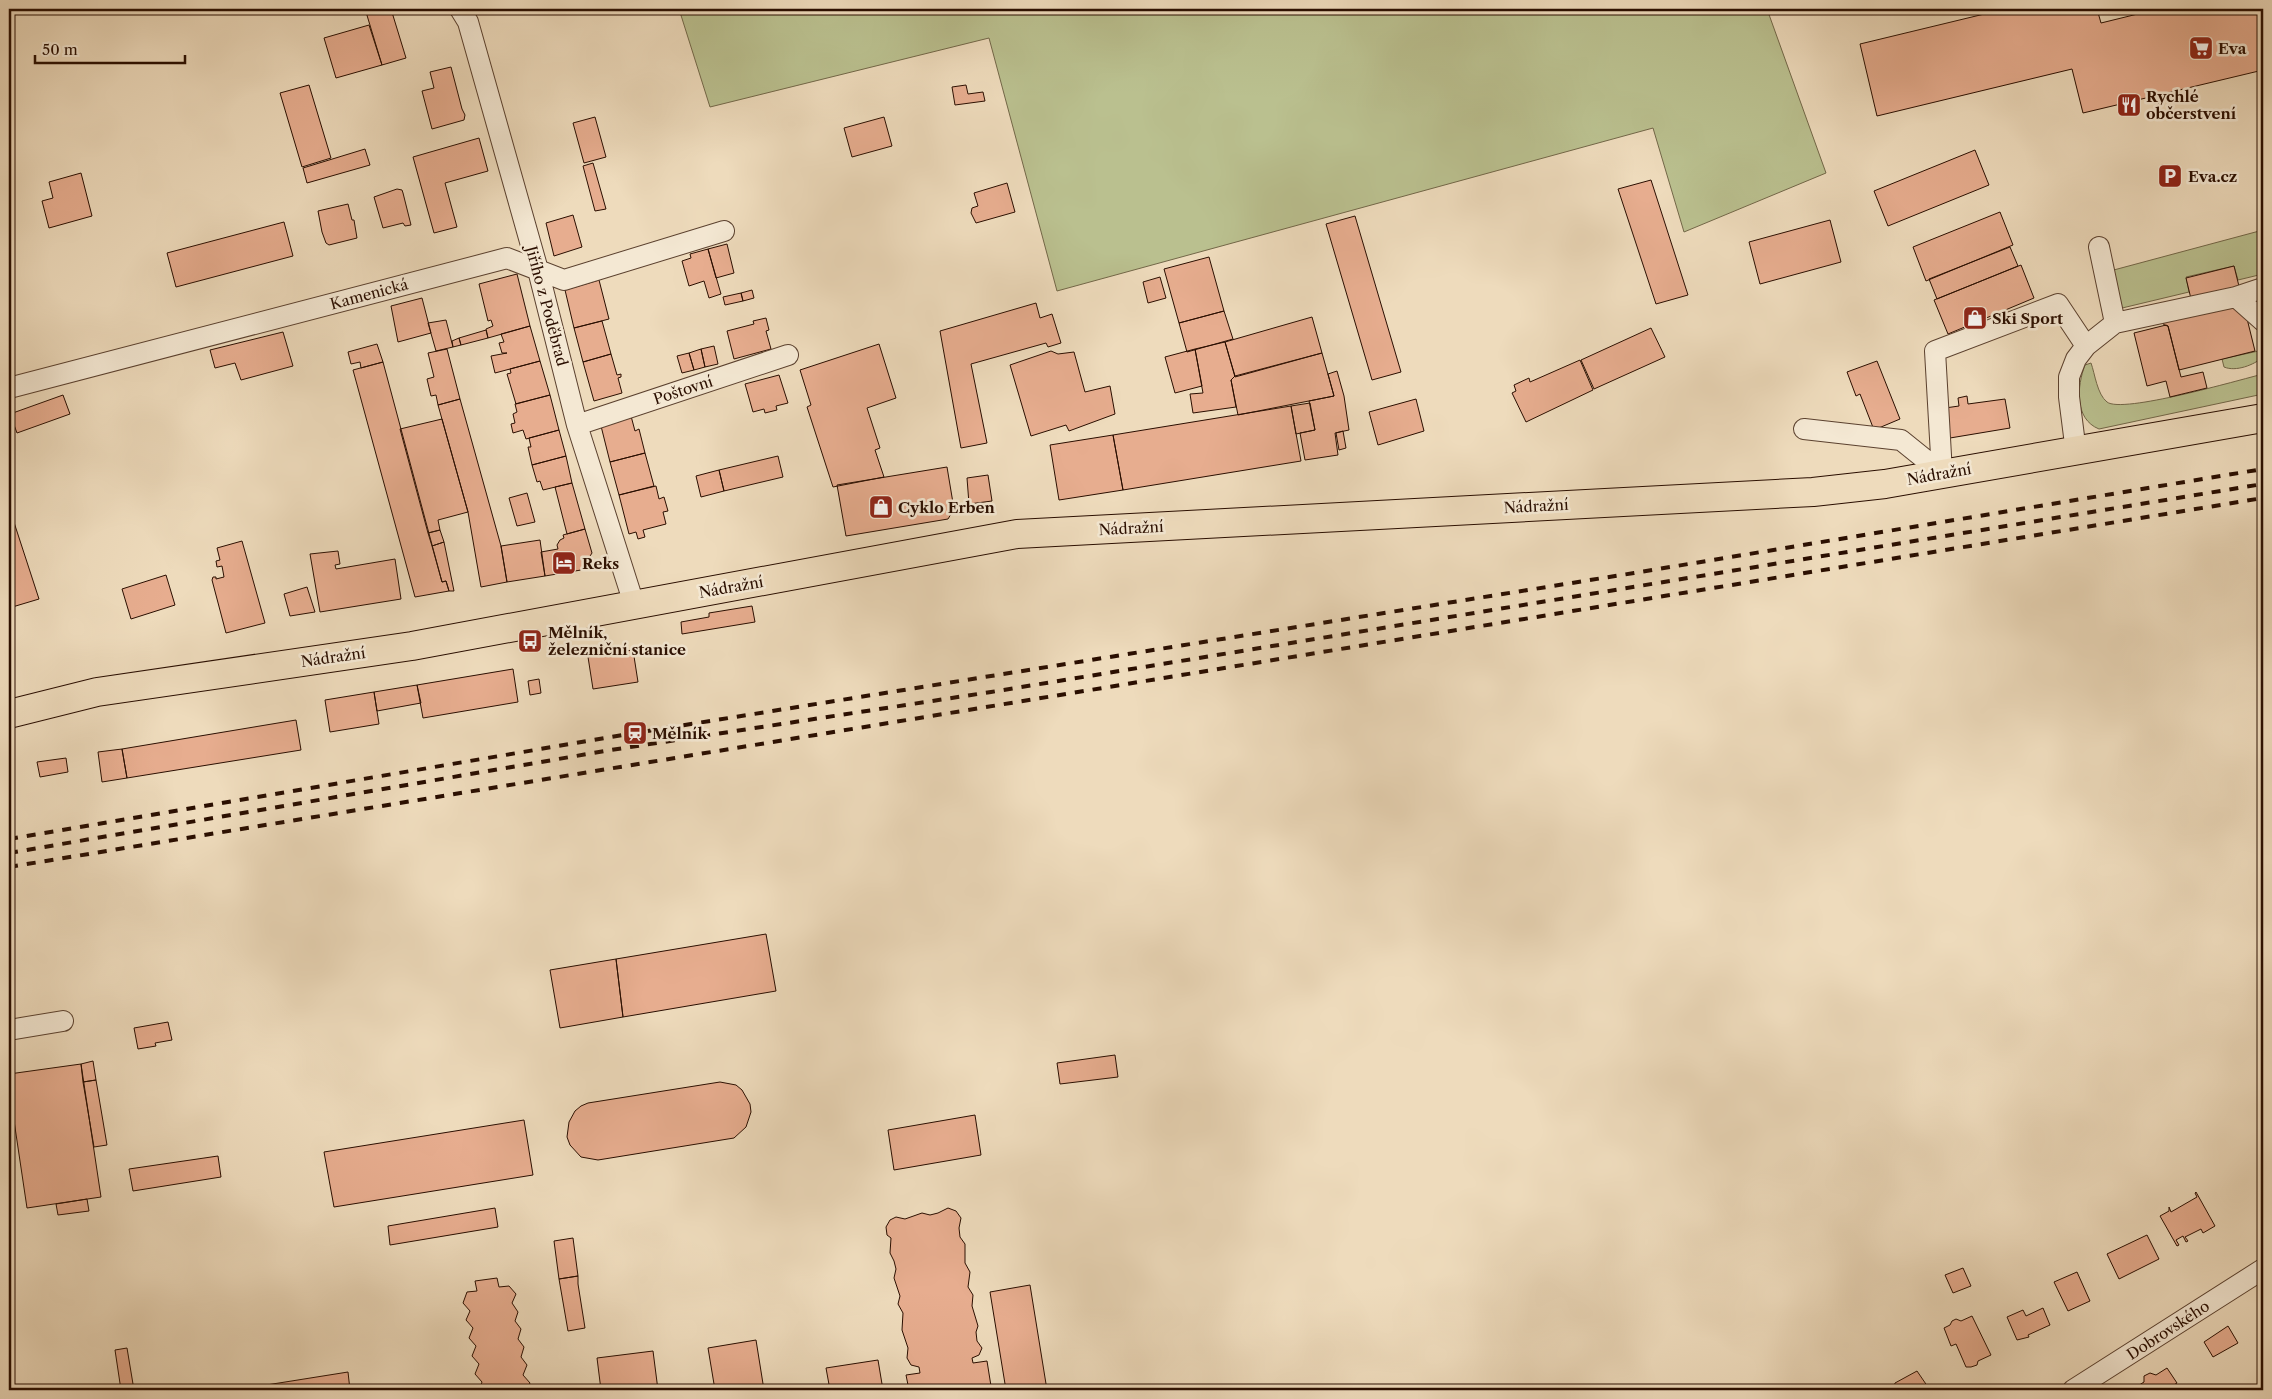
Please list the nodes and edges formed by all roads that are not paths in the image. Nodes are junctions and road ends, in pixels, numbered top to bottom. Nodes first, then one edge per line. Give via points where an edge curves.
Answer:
1 (460, 9) edge
2 (724, 231) dead end
3 (2100, 247) dead end
4 (538, 270) junction
5 (2263, 288) edge
6 (2236, 296) junction
7 (2263, 321) edge
8 (2115, 323) junction
9 (2086, 346) junction
10 (788, 355) dead end
11 (9, 388) edge
12 (2263, 418) edge
13 (577, 425) junction
14 (1804, 429) dead end
15 (2076, 452) junction
16 (1942, 473) junction
17 (634, 604) junction
18 (9, 714) edge
19 (63, 1021) dead end
20 (9, 1030) edge
21 (2263, 1269) edge
22 (2073, 1390) edge

1 - 4 street, Jiřího z Poděbrad via 468,22
2 - 4 street, Kamenická via 564,280
3 - 8 street
4 - 11 street, Kamenická via 508,258
4 - 13 street, Jiřího z Poděbrad
5 - 6 street
6 - 7 street
6 - 8 street
8 - 9 street
9 - 15 street via 2076,359 2069,377
9 - 16 street via 2058,304 1935,351
10 - 13 street, Poštovní
12 - 15 main road, Nádražní
13 - 17 street, Jiřího z Poděbrad
14 - 16 street via 1902,440
15 - 16 main road, Nádražní
16 - 17 main road, Nádražní via 1885,484 1813,492 1017,534
17 - 18 main road, Nádražní via 412,646 97,692
19 - 20 street
21 - 22 street, Dobrovského

